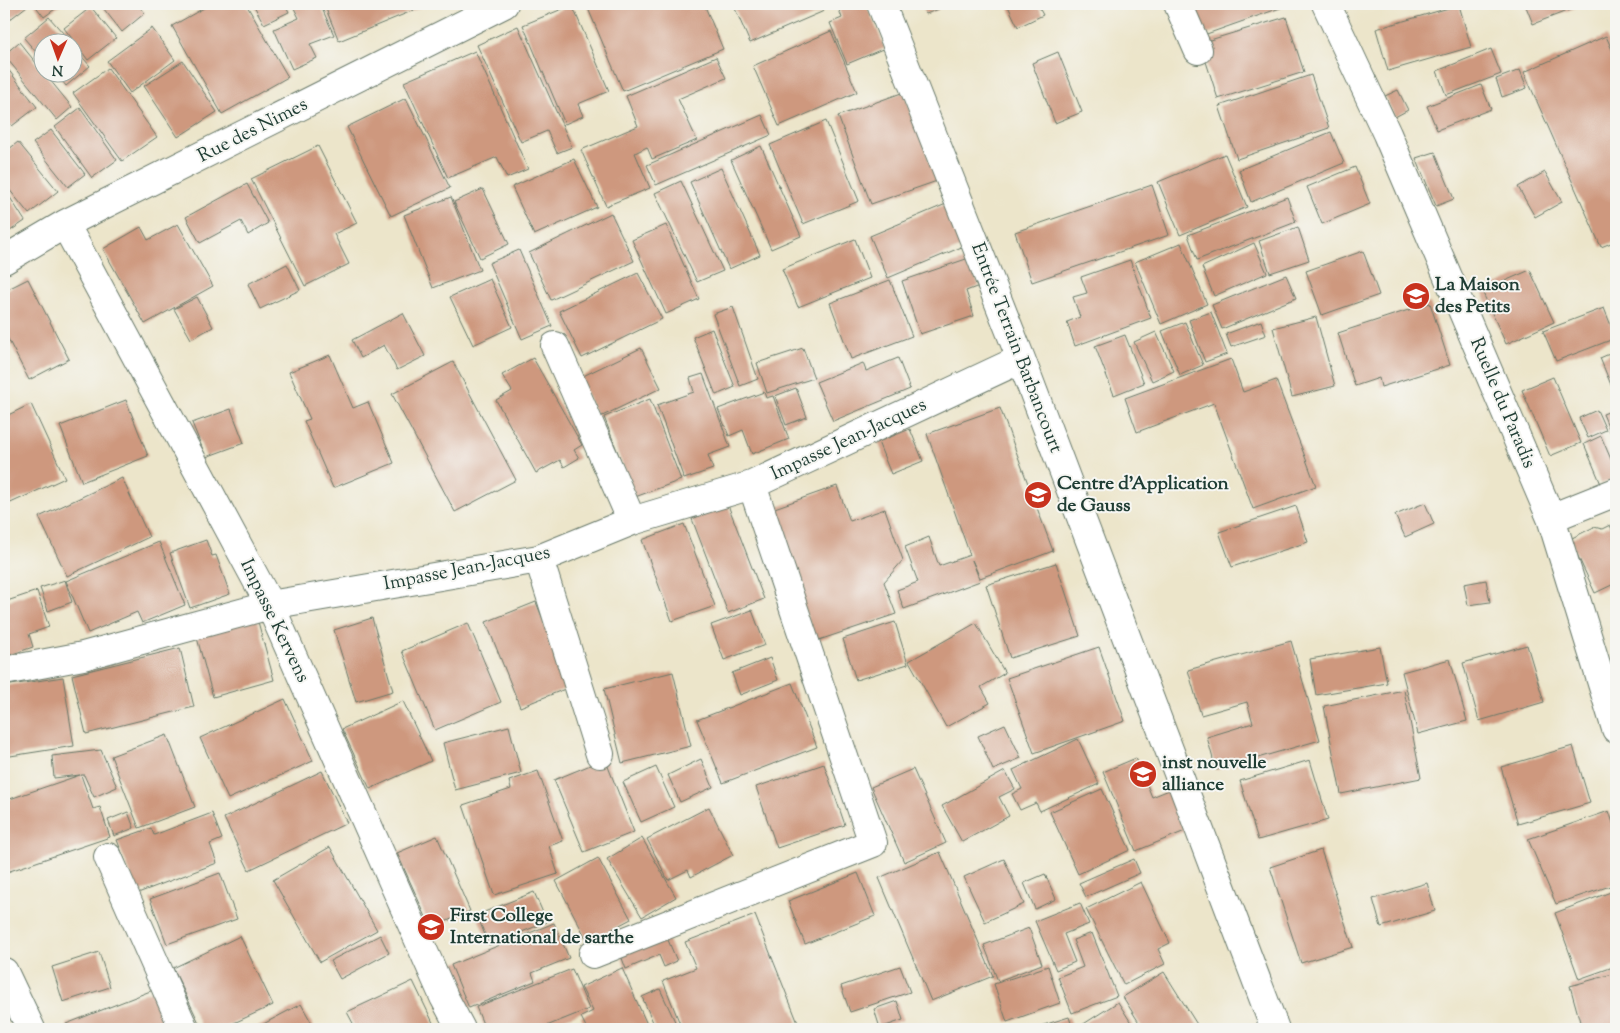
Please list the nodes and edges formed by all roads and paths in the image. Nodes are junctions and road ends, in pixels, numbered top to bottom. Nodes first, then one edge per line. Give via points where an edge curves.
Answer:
1 (504, 4) edge
2 (881, 4) edge
3 (1178, 4) edge
4 (1326, 4) edge
5 (1198, 50) dead end
6 (65, 224) junction
7 (4, 260) edge
8 (555, 346) dead end
9 (1021, 359) junction
10 (752, 485) junction
11 (1616, 492) edge
12 (1551, 518) junction
13 (632, 521) junction
14 (539, 559) junction
15 (270, 606) junction
16 (4, 671) edge
17 (1616, 728) edge
18 (600, 754) dead end
19 (108, 857) dead end
20 (593, 954) dead end
21 (4, 972) edge
22 (31, 1029) edge
23 (184, 1029) edge
24 (460, 1029) edge
25 (1275, 1029) edge

1 - 6 street, Rue des Nimes
2 - 9 street, Entrée Terrain Barbancourt
3 - 5 street
4 - 12 street, Ruelle du Paradis via 1387,134
6 - 7 street, Rue des Nimes
6 - 15 street, Impasse Kervens
8 - 13 street
9 - 10 street, Impasse Jean-Jacques
9 - 25 street, Entrée Terrain Barbancourt
10 - 13 street, Impasse Jean-Jacques
10 - 20 street via 874,843
11 - 12 street
12 - 17 street, Ruelle du Paradis
13 - 14 street, Impasse Jean-Jacques
14 - 15 street, Impasse Jean-Jacques
14 - 18 street
15 - 16 street, Impasse Jean-Jacques via 83,656
15 - 24 street, Impasse Kervens
19 - 23 street
21 - 22 street

